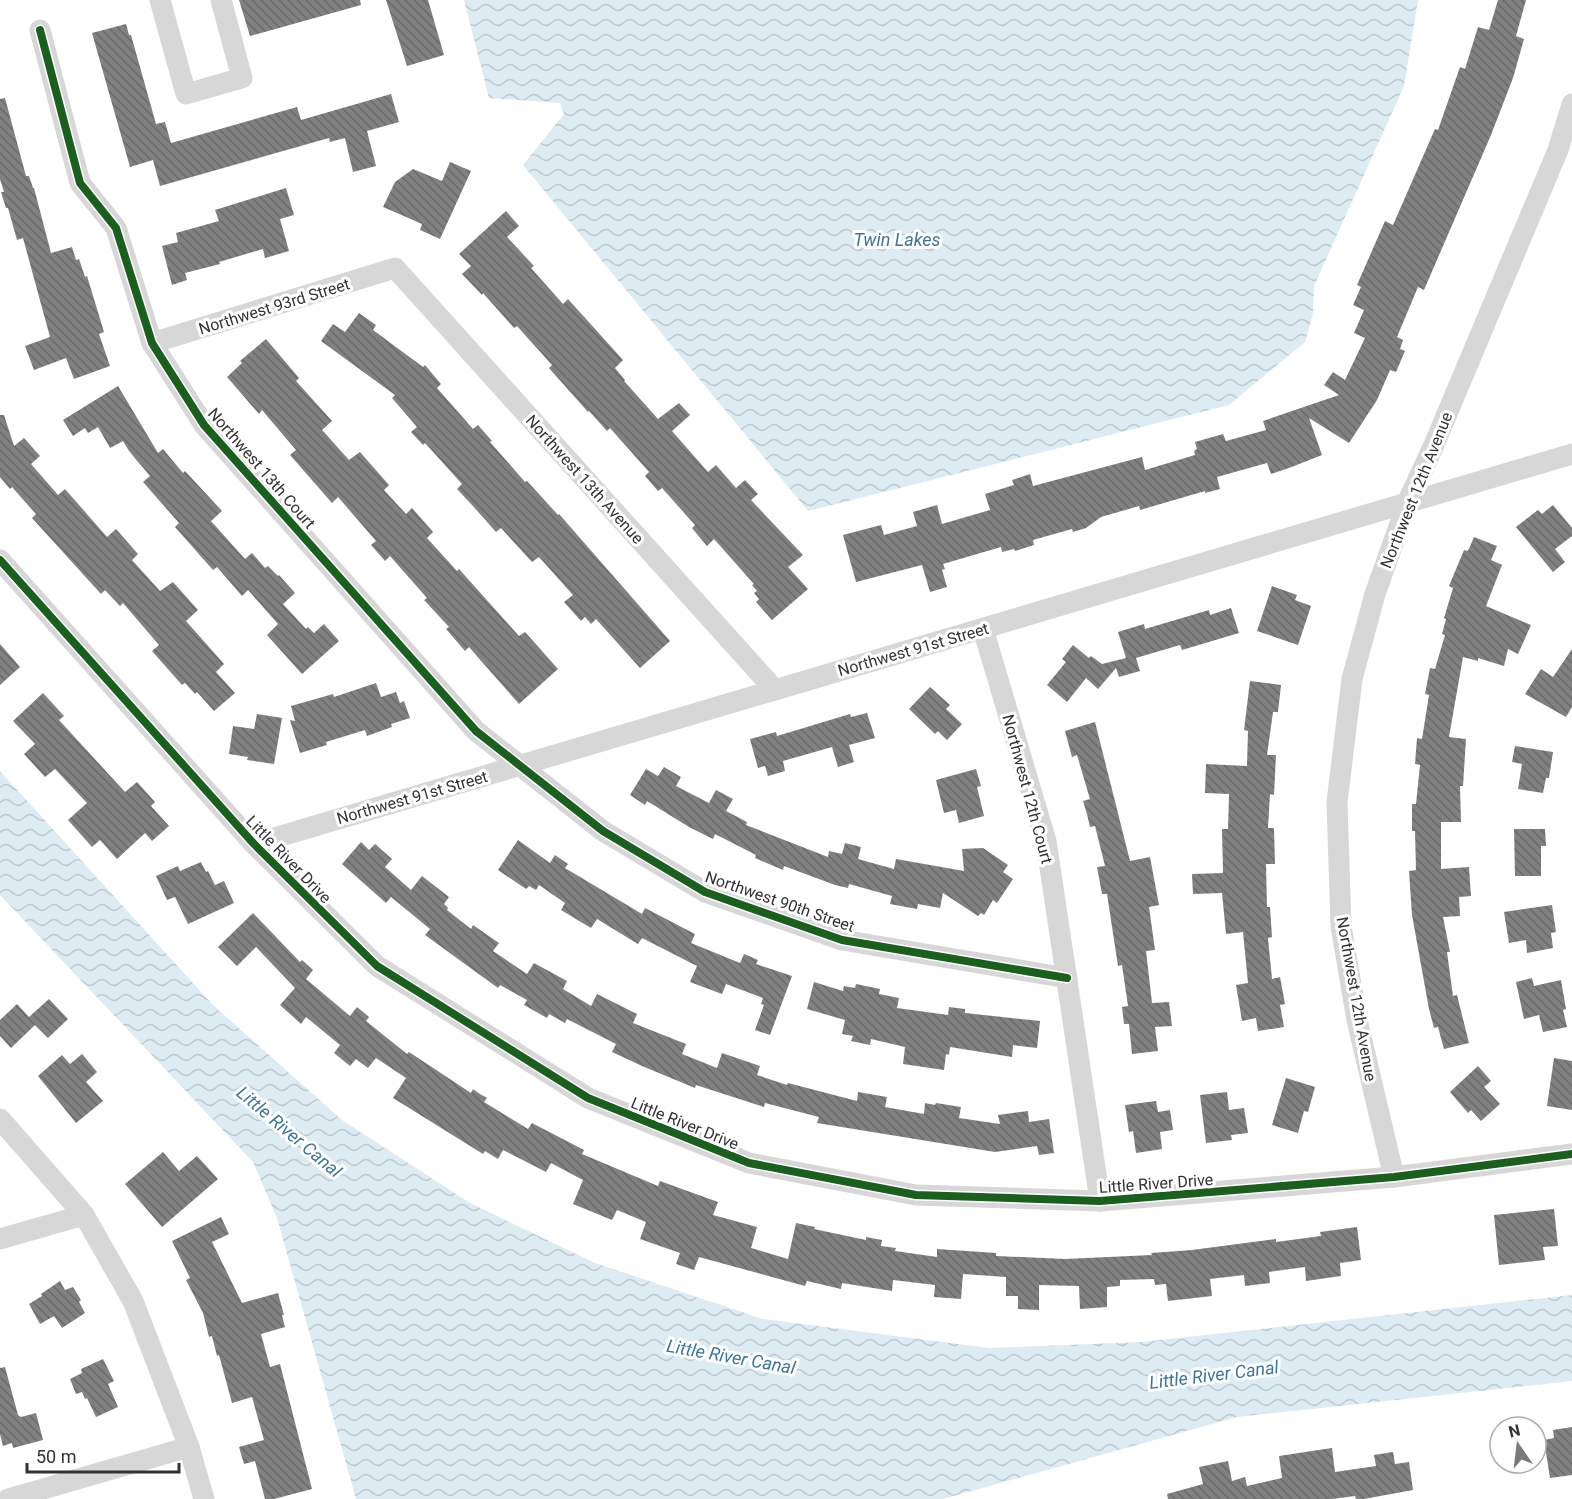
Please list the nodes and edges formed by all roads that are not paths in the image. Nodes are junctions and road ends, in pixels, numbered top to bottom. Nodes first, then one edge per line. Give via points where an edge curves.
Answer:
1 (160, 0) edge
2 (220, 0) edge
3 (40, 30) dead end
4 (1572, 104) edge
5 (395, 268) joint
6 (152, 343) junction
7 (1572, 454) edge
8 (1408, 501) junction
9 (0, 560) edge
10 (983, 629) junction
11 (776, 690) junction
12 (520, 766) junction
13 (254, 844) junction
14 (1067, 978) junction
15 (0, 1119) edge
16 (1572, 1154) edge
17 (1394, 1177) junction
18 (1100, 1201) junction
19 (84, 1215) junction
20 (0, 1239) edge
21 (189, 1447) junction
22 (8, 1499) edge
23 (204, 1499) edge

1 - 2 street via 186,94 242,78
3 - 6 street, Northwest 13th Court via 80,183 116,228
4 - 8 street, Northwest 12th Avenue via 1558,150
5 - 6 street, Northwest 93rd Street
5 - 11 street, Northwest 13th Avenue
6 - 12 street, Northwest 13th Court via 204,425 476,731
7 - 8 street, Northwest 91st Street
8 - 10 street, Northwest 91st Street
8 - 17 street, Northwest 12th Avenue via 1375,594 1352,679 1337,802 1341,926
9 - 13 street, Little River Drive
10 - 11 street, Northwest 91st Street
10 - 14 street, Northwest 12th Court via 1046,841
11 - 12 street, Northwest 91st Street
12 - 13 street, Northwest 91st Street
12 - 14 street, Northwest 90th Street via 603,831 705,892 842,940
13 - 18 street, Little River Drive via 377,966 588,1098 760,1166 916,1195
14 - 18 street, Northwest 12th Court
15 - 19 street
16 - 17 street, Little River Drive
17 - 18 street, Little River Drive
19 - 20 street
19 - 21 street via 133,1301
21 - 22 street
21 - 23 street

